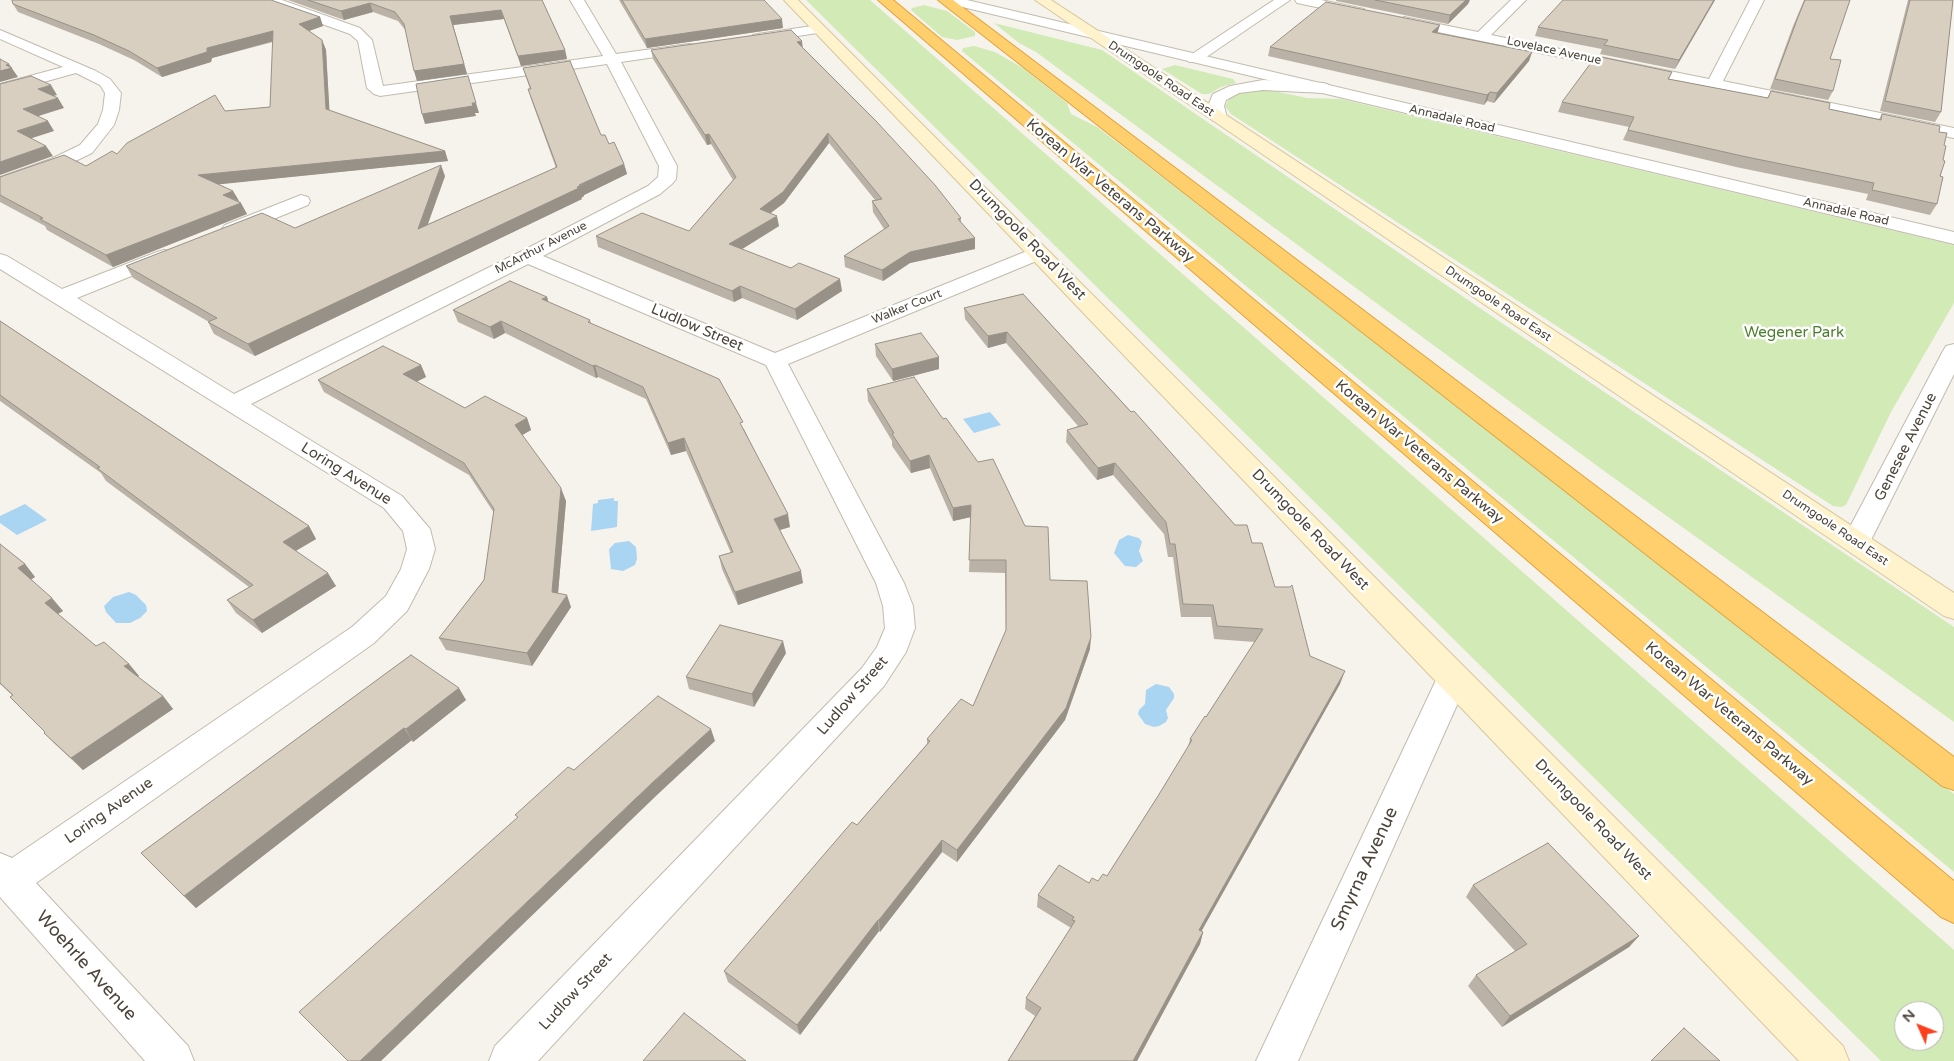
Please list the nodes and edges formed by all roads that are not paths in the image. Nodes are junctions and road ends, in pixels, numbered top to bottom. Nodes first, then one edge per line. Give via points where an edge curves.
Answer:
1 (269, 0) edge
2 (577, 0) edge
3 (790, 0) edge
4 (885, 0) edge
5 (945, 0) edge
6 (950, 0) edge
7 (1042, 0) edge
8 (1282, 0) edge
9 (1302, 0) edge
10 (1519, 0) edge
11 (1757, 0) edge
12 (1369, 14) edge
13 (1388, 17) edge
14 (819, 29) junction
15 (0, 34) edge
16 (1094, 35) junction
17 (1482, 36) junction
18 (740, 40) edge
19 (702, 46) edge
20 (612, 59) junction
21 (1194, 59) junction
22 (76, 68) junction
23 (1714, 84) junction
24 (1324, 88) junction
25 (0, 89) edge
26 (1218, 118) junction
27 (1954, 133) edge
28 (0, 183) edge
29 (301, 201) dead end
30 (211, 237) edge
31 (1954, 238) edge
32 (184, 248) edge
33 (1039, 253) junction
34 (527, 256) junction
35 (0, 260) edge
36 (61, 297) junction
37 (1954, 351) edge
38 (775, 361) junction
39 (232, 404) junction
40 (1856, 542) junction
41 (1954, 608) edge
42 (1454, 678) junction
43 (1954, 776) edge
44 (5, 875) edge
45 (1954, 905) edge
46 (173, 1061) edge
47 (510, 1061) edge
48 (1277, 1061) edge
49 (1828, 1061) edge

1 - 20 street via 334,22 366,40 375,88 380,91
2 - 20 street, McArthur Avenue
3 - 14 main road, Drumgoole Road West
4 - 45 highway, Korean War Veterans Parkway
5 - 43 highway
6 - 16 street, Annadale Road
7 - 16 main road, Drumgoole Road East
8 - 21 street
9 - 12 street
10 - 17 street
11 - 23 street
13 - 17 street, Lovelace Avenue
14 - 18 street
14 - 33 main road, Drumgoole Road West
15 - 22 street
16 - 21 street, Annadale Road
16 - 26 main road, Drumgoole Road East
17 - 23 street, Lovelace Avenue
19 - 20 street
20 - 34 street, McArthur Avenue via 668,166 667,179 654,190
21 - 24 street, Annadale Road
22 - 25 street
22 - 28 street via 105,82 113,92 106,125 93,142 74,155
23 - 27 street, Lovelace Avenue
24 - 26 street via 1263,85 1235,89 1219,97 1216,106
24 - 31 street, Annadale Road
26 - 40 main road, Drumgoole Road East
29 - 30 street
32 - 36 street
33 - 38 street, Walker Court
33 - 42 main road, Drumgoole Road West
34 - 38 street, Ludlow Street
34 - 39 street, McArthur Avenue
35 - 36 street, Loring Avenue
36 - 39 street, Loring Avenue
37 - 40 street, Genesee Avenue
38 - 47 street, Ludlow Street via 890,583 898,606 900,628 891,652 873,678
39 - 44 street, Loring Avenue via 392,502 416,529 421,549 415,569 397,603 363,635
40 - 41 main road, Drumgoole Road East
42 - 48 street, Smyrna Avenue
42 - 49 main road, Drumgoole Road West
44 - 46 street, Woehrle Avenue

